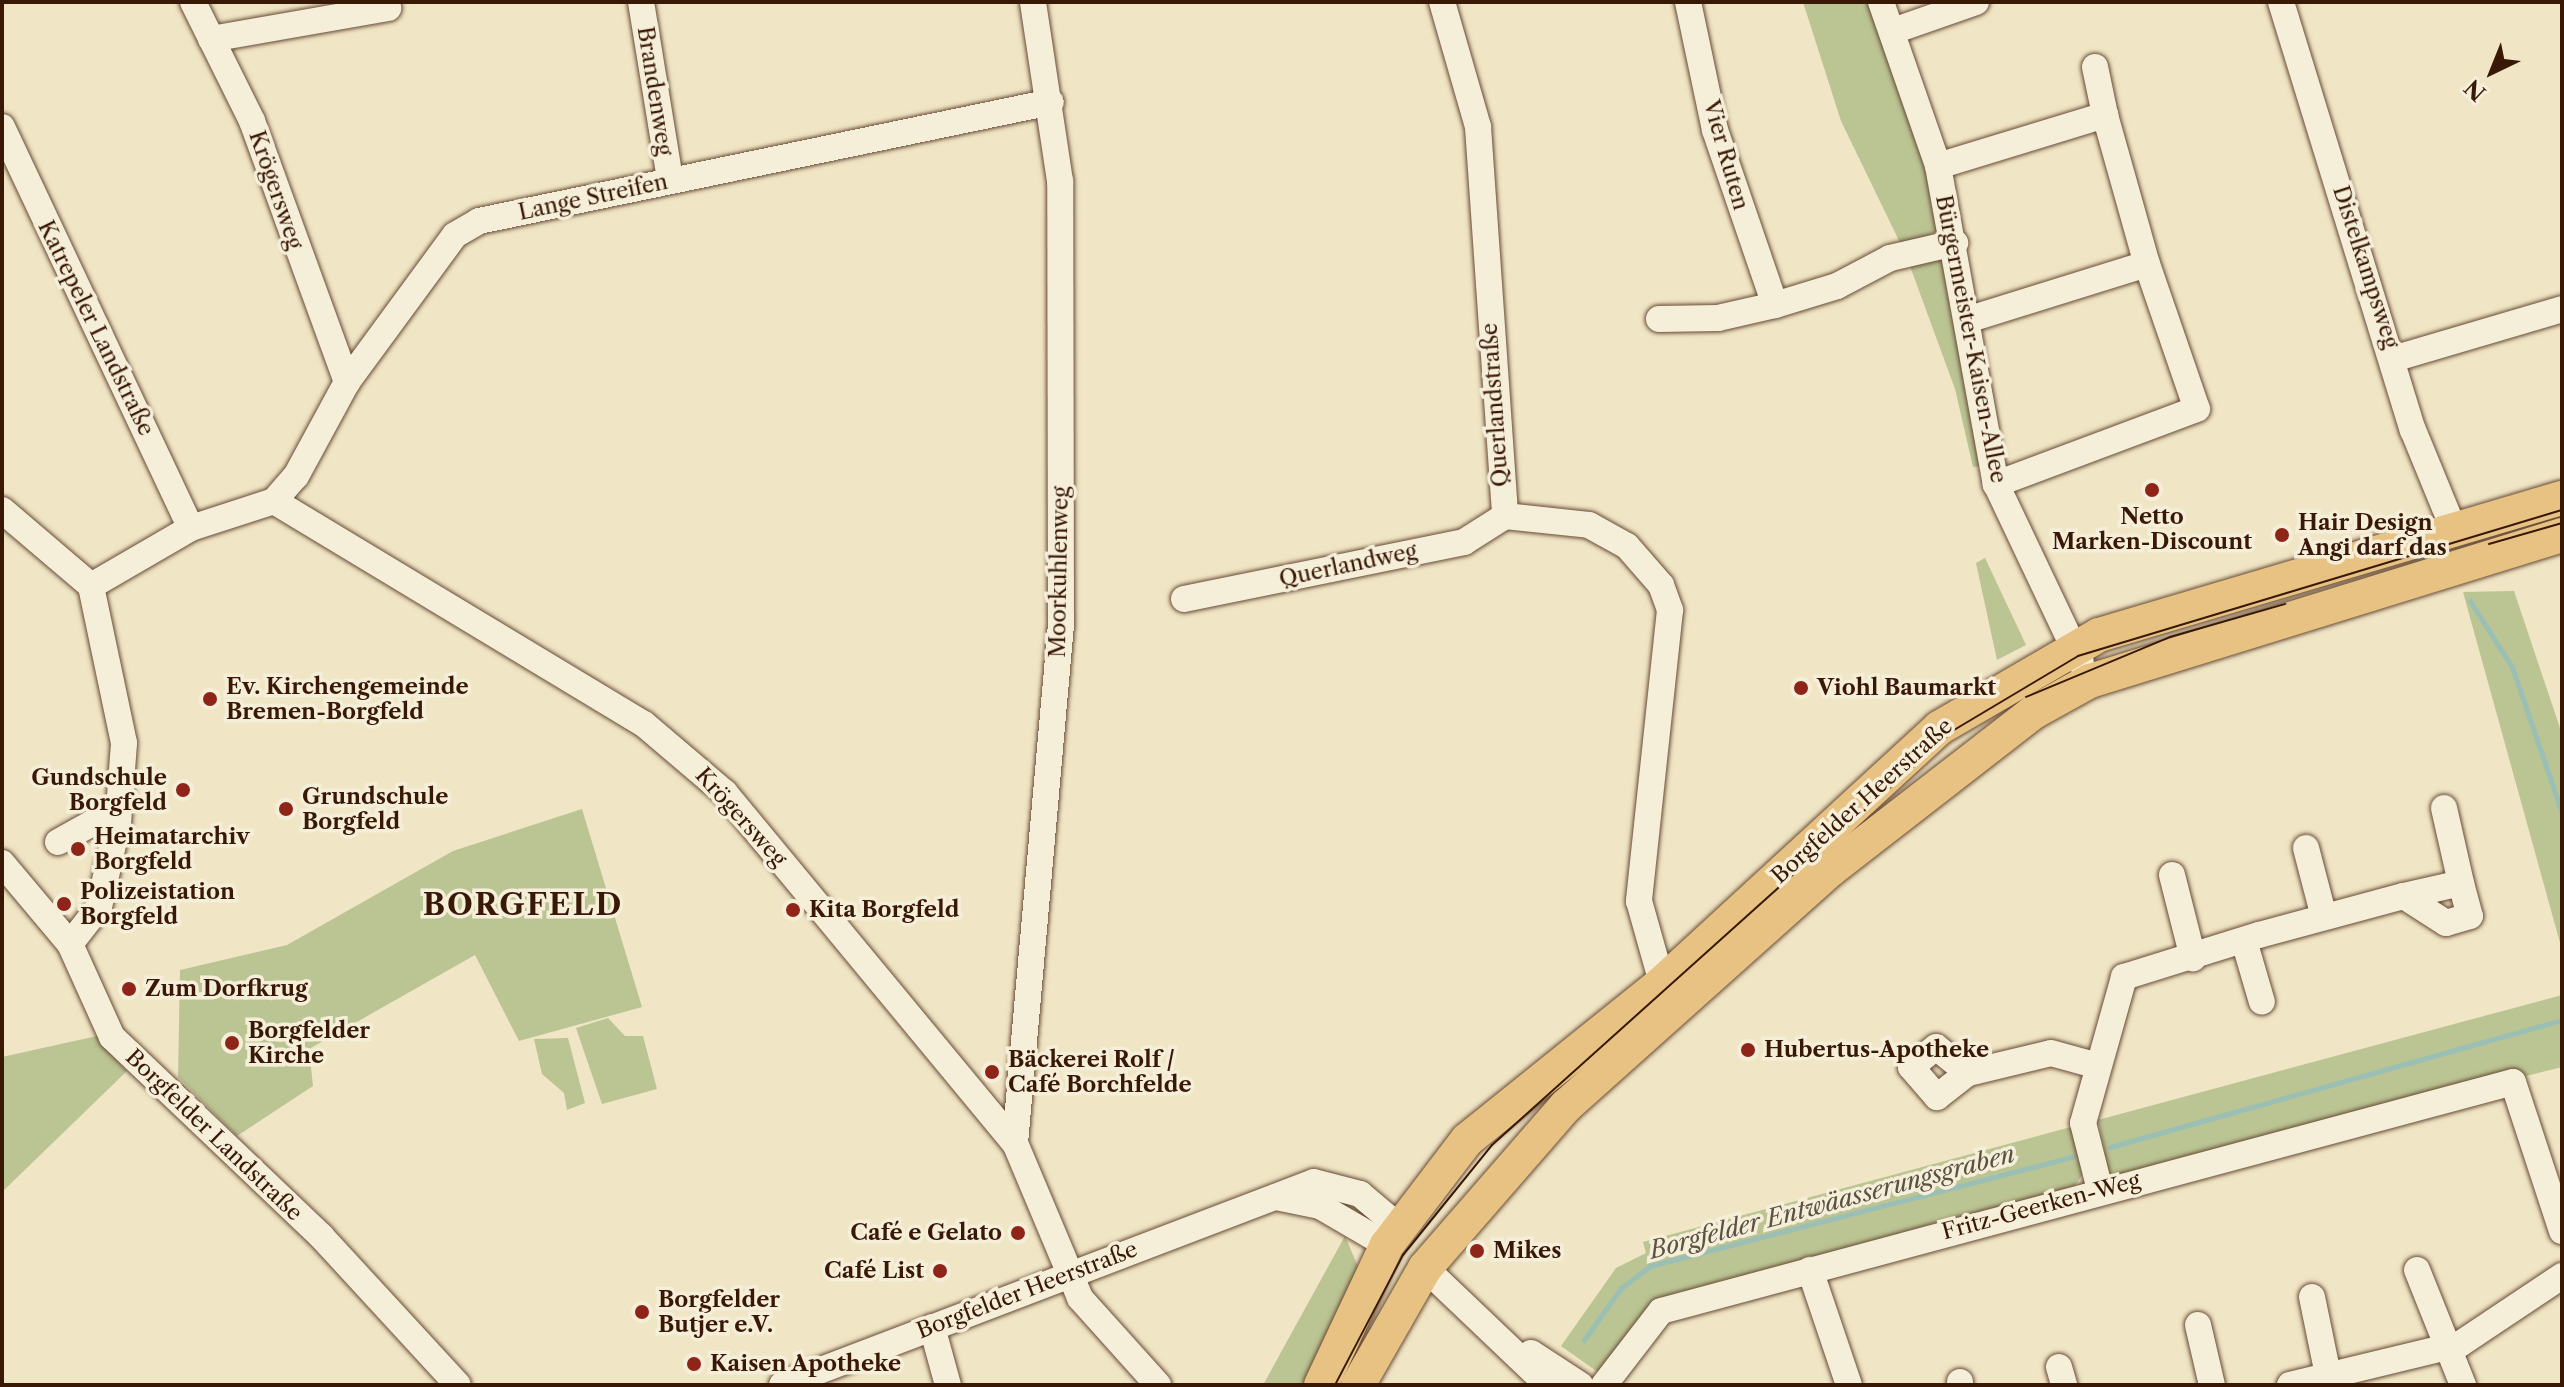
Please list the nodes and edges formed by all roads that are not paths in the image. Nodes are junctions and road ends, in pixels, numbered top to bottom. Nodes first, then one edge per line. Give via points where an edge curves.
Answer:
1 (193, 2) edge
2 (641, 2) edge
3 (1033, 2) edge
4 (1442, 2) edge
5 (1688, 2) edge
6 (1881, 2) edge
7 (1976, 2) edge
8 (2281, 2) edge
9 (388, 8) dead end
10 (1893, 31) junction
11 (211, 39) junction
12 (2095, 67) dead end
13 (1051, 102) junction
14 (2105, 115) junction
15 (2, 127) edge
16 (1938, 166) junction
17 (670, 180) junction
18 (1955, 243) junction
19 (2147, 264) junction
20 (1775, 305) junction
21 (2562, 309) edge
22 (1659, 319) dead end
23 (1970, 319) junction
24 (2396, 358) junction
25 (347, 382) junction
26 (1996, 484) junction
27 (2562, 498) edge
28 (274, 501) junction
29 (2, 510) edge
30 (1505, 516) junction
31 (191, 528) junction
32 (2454, 530) junction
33 (2562, 535) edge
34 (91, 586) junction
35 (1184, 599) dead end
36 (2073, 647) junction
37 (2090, 681) junction
38 (2444, 808) dead end
39 (118, 823) junction
40 (58, 842) dead end
41 (2306, 848) dead end
42 (2, 863) edge
43 (2172, 875) dead end
44 (2461, 883) junction
45 (2404, 896) junction
46 (2324, 917) junction
47 (70, 944) junction
48 (2245, 944) junction
49 (2193, 958) junction
50 (1662, 983) junction
51 (2262, 1002) dead end
52 (2098, 1066) junction
53 (1968, 1073) dead end
54 (1015, 1143) junction
55 (2100, 1190) junction
56 (2562, 1231) edge
57 (1392, 1236) junction
58 (1425, 1268) junction
59 (1810, 1270) junction
60 (2417, 1270) dead end
61 (1068, 1275) junction
62 (2562, 1276) edge
63 (2312, 1297) dead end
64 (2198, 1325) dead end
65 (932, 1327) junction
66 (2448, 1344) junction
67 (1512, 1347) junction
68 (2328, 1381) edge
69 (458, 1385) edge
70 (782, 1385) edge
71 (948, 1385) edge
72 (1158, 1385) edge
73 (1321, 1385) edge
74 (1358, 1385) edge
75 (1548, 1385) edge
76 (1580, 1385) edge
77 (1604, 1385) edge
78 (1849, 1385) edge
79 (2212, 1385) edge
80 (2290, 1385) edge
81 (2463, 1385) edge

1 - 11 street, Krögersweg
2 - 17 street, Brandenweg
3 - 13 street, Moorkuhlenweg
4 - 30 street, Querlandstraße via 1478,127
5 - 20 street, Vier Ruten via 1715,130
6 - 10 street, Bürgermeister-Kaisen-Allee
7 - 10 street
8 - 24 street, Distelkampsweg
9 - 11 street
10 - 16 street, Bürgermeister-Kaisen-Allee
11 - 25 street, Krögersweg via 252,121
12 - 14 street
13 - 17 street, Lange Streifen
13 - 54 street, Moorkuhlenweg via 1060,181 1061,624
14 - 16 street
14 - 19 street
15 - 31 street, Katrepeler Landstraße
16 - 18 street, Bürgermeister-Kaisen-Allee
17 - 25 street, Lange Streifen via 479,221 455,235
18 - 20 street via 1890,258 1837,286
18 - 23 street, Bürgermeister-Kaisen-Allee
19 - 23 street
19 - 26 street via 2197,409
20 - 22 street via 1718,318
21 - 24 street
23 - 26 street, Bürgermeister-Kaisen-Allee
24 - 32 street, Distelkampsweg via 2413,430
25 - 28 street, Lange Streifen via 296,476
26 - 36 street, Bürgermeister-Kaisen-Allee
27 - 32 main road, Borgfelder Heerstraße
28 - 31 street
28 - 54 street, Krögersweg via 644,724 684,756 756,829
29 - 34 street
30 - 35 street, Querlandweg via 1464,542
30 - 50 street, Querlandstraße via 1589,525 1627,546 1661,585 1670,610 1639,901
31 - 34 street
32 - 36 main road, Borgfelder Heerstraße via 2251,586
33 - 37 main road, Borgfelder Heerstraße
34 - 39 street via 124,743
36 - 37 street, Bürgermeister-Kaisen-Allee
36 - 50 main road, Borgfelder Heerstraße via 1939,728
37 - 58 main road, Borgfelder Heerstraße via 1983,749 1776,917 1566,1106
38 - 44 street
39 - 40 street via 92,823
39 - 47 street via 99,907
41 - 46 street
42 - 47 street, Borgfelder Landstraße
43 - 49 street
44 - 45 street
44 - 45 street via 2470,916 2446,923
45 - 46 street
46 - 48 street
47 - 69 street, Borgfelder Landstraße via 112,1037 321,1236
48 - 49 street
48 - 51 street
49 - 52 street via 2124,977
50 - 57 main road, Borgfelder Heerstraße via 1489,1118
52 - 53 street via 2051,1053
52 - 55 street via 2083,1123
54 - 61 street, Krögersweg
55 - 56 street, Fritz-Geerken-Weg via 2513,1082
55 - 59 street, Fritz-Geerken-Weg
57 - 58 main road
57 - 61 street, Borgfelder Heerstraße via 1320,1206 1273,1196
57 - 73 main road
58 - 67 street
58 - 74 main road, Borgfelder Heerstraße
59 - 77 street, Fritz-Geerken-Weg via 1661,1311
59 - 78 street
60 - 66 street
61 - 65 street, Borgfelder Heerstraße
61 - 72 street, Krögersweg via 1094,1316
62 - 66 street via 2460,1344
63 - 68 street
64 - 79 street
65 - 70 street, Borgfelder Heerstraße
65 - 71 street
66 - 68 street
66 - 81 street
67 - 75 street
67 - 76 street
68 - 80 street

